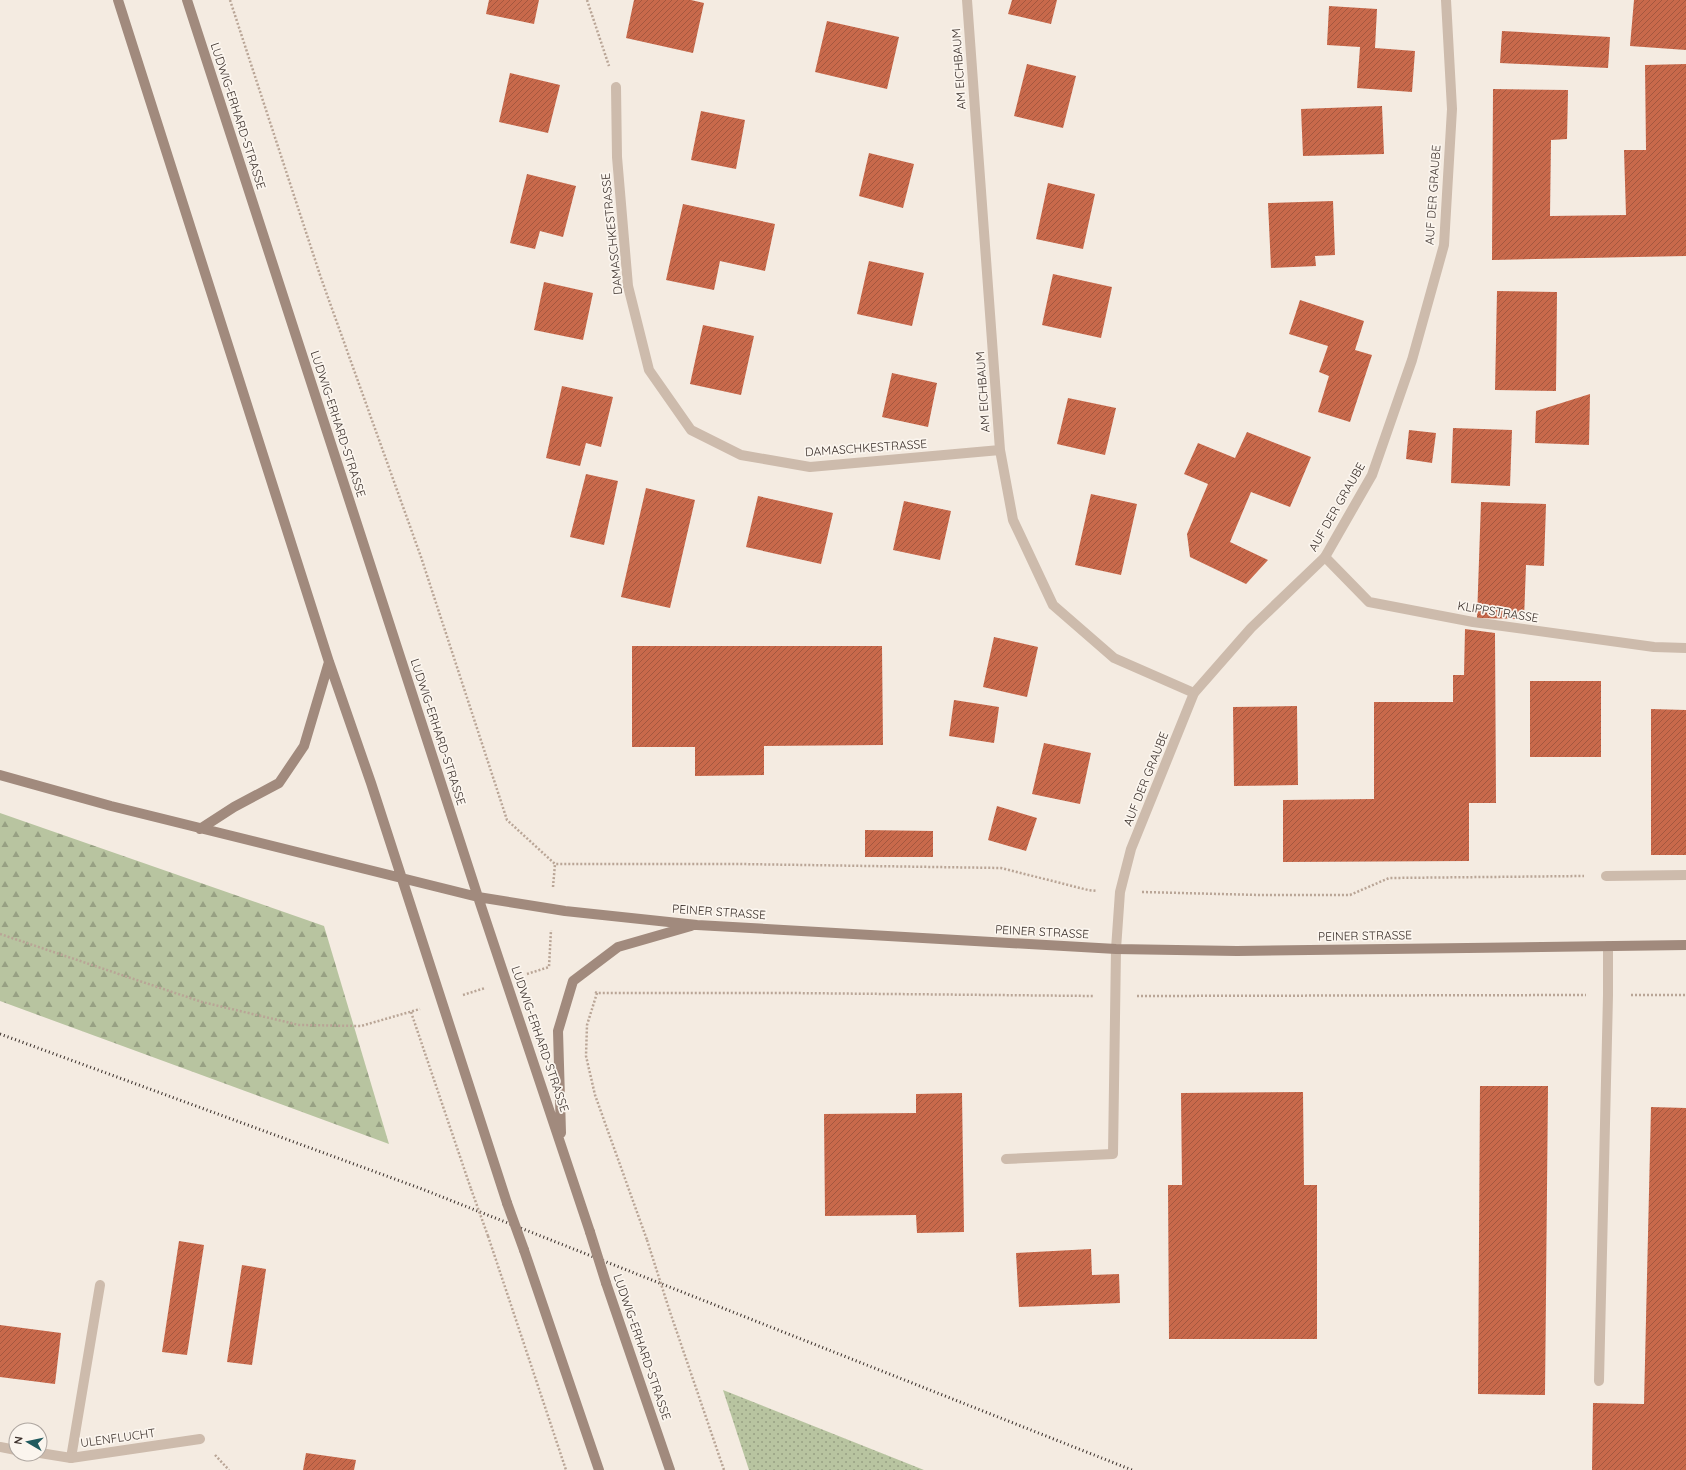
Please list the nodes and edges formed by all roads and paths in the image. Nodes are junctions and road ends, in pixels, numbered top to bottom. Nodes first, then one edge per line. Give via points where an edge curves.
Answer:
1 (118, 0) edge
2 (187, 0) edge
3 (230, 0) edge
4 (587, 0) edge
5 (967, 0) edge
6 (1446, 0) edge
7 (616, 87) joint
8 (1000, 450) junction
9 (1325, 557) junction
10 (1686, 648) edge
11 (330, 662) junction
12 (1194, 693) junction
13 (0, 775) edge
14 (200, 829) junction
15 (555, 864) junction
16 (1686, 875) edge
17 (1606, 876) joint
18 (401, 878) junction
19 (1120, 892) junction
20 (478, 898) junction
21 (552, 908) junction
22 (697, 925) junction
23 (0, 934) edge
24 (1686, 945) edge
25 (1608, 946) junction
26 (1116, 949) junction
27 (506, 981) junction
28 (597, 993) dead end
29 (442, 1001) junction
30 (411, 1012) junction
31 (561, 1143) junction
32 (1006, 1159) dead end
33 (100, 1285) dead end
34 (1599, 1381) dead end
35 (200, 1439) dead end
36 (48, 1454) edge
37 (71, 1458) junction
38 (566, 1470) edge
39 (599, 1470) edge
40 (670, 1470) edge
41 (724, 1470) edge

1 - 11 main road
2 - 20 main road, LUDWIG-ERHARD-STRASSE
3 - 15 path via 321,278 421,557 507,820
4 - 7 path
5 - 8 street, AM EICHBAUM
6 - 9 street, AUF DER GRAUBE via 1452,109 1444,245 1412,360 1372,475
7 - 8 street, DAMASCHKESTRASSE via 617,157 628,286 649,370 691,430 741,455 810,467
8 - 12 street, AM EICHBAUM via 1014,520 1053,605 1114,658
9 - 10 street, KLIPPSTRASSE via 1369,602 1473,622 1654,647
9 - 12 street, AUF DER GRAUBE via 1251,628
11 - 14 main road via 304,746 279,783
11 - 18 main road
12 - 19 street, AUF DER GRAUBE via 1131,849
13 - 14 main road, PEINER STRASSE
14 - 18 main road, PEINER STRASSE
15 - 19 path via 1001,868 1088,890
15 - 21 path
16 - 17 street
17 - 19 path via 1389,878 1350,895
18 - 20 main road, PEINER STRASSE
18 - 29 main road
19 - 26 street, AUF DER GRAUBE
20 - 21 main road, PEINER STRASSE
20 - 27 main road, LUDWIG-ERHARD-STRASSE
21 - 22 main road, PEINER STRASSE
21 - 27 path via 549,967
22 - 26 main road, PEINER STRASSE
22 - 31 main road via 618,947 573,981 558,1031
23 - 30 path via 202,1002 299,1025 361,1026
24 - 25 main road, PEINER STRASSE
25 - 26 main road, PEINER STRASSE via 1237,951
25 - 34 street
26 - 32 street, AUF DER GRAUBE via 1113,1154
27 - 29 path
27 - 31 main road, LUDWIG-ERHARD-STRASSE
28 - 41 path, bridge via 587,1025 586,1056 595,1095 647,1240
29 - 30 path
29 - 39 main road, bridge via 507,1203
30 - 38 path, bridge
31 - 40 main road, LUDWIG-ERHARD-STRASSE, bridge
33 - 37 street
35 - 37 street, ULENFLUCHT
36 - 37 street, ULENFLUCHT

